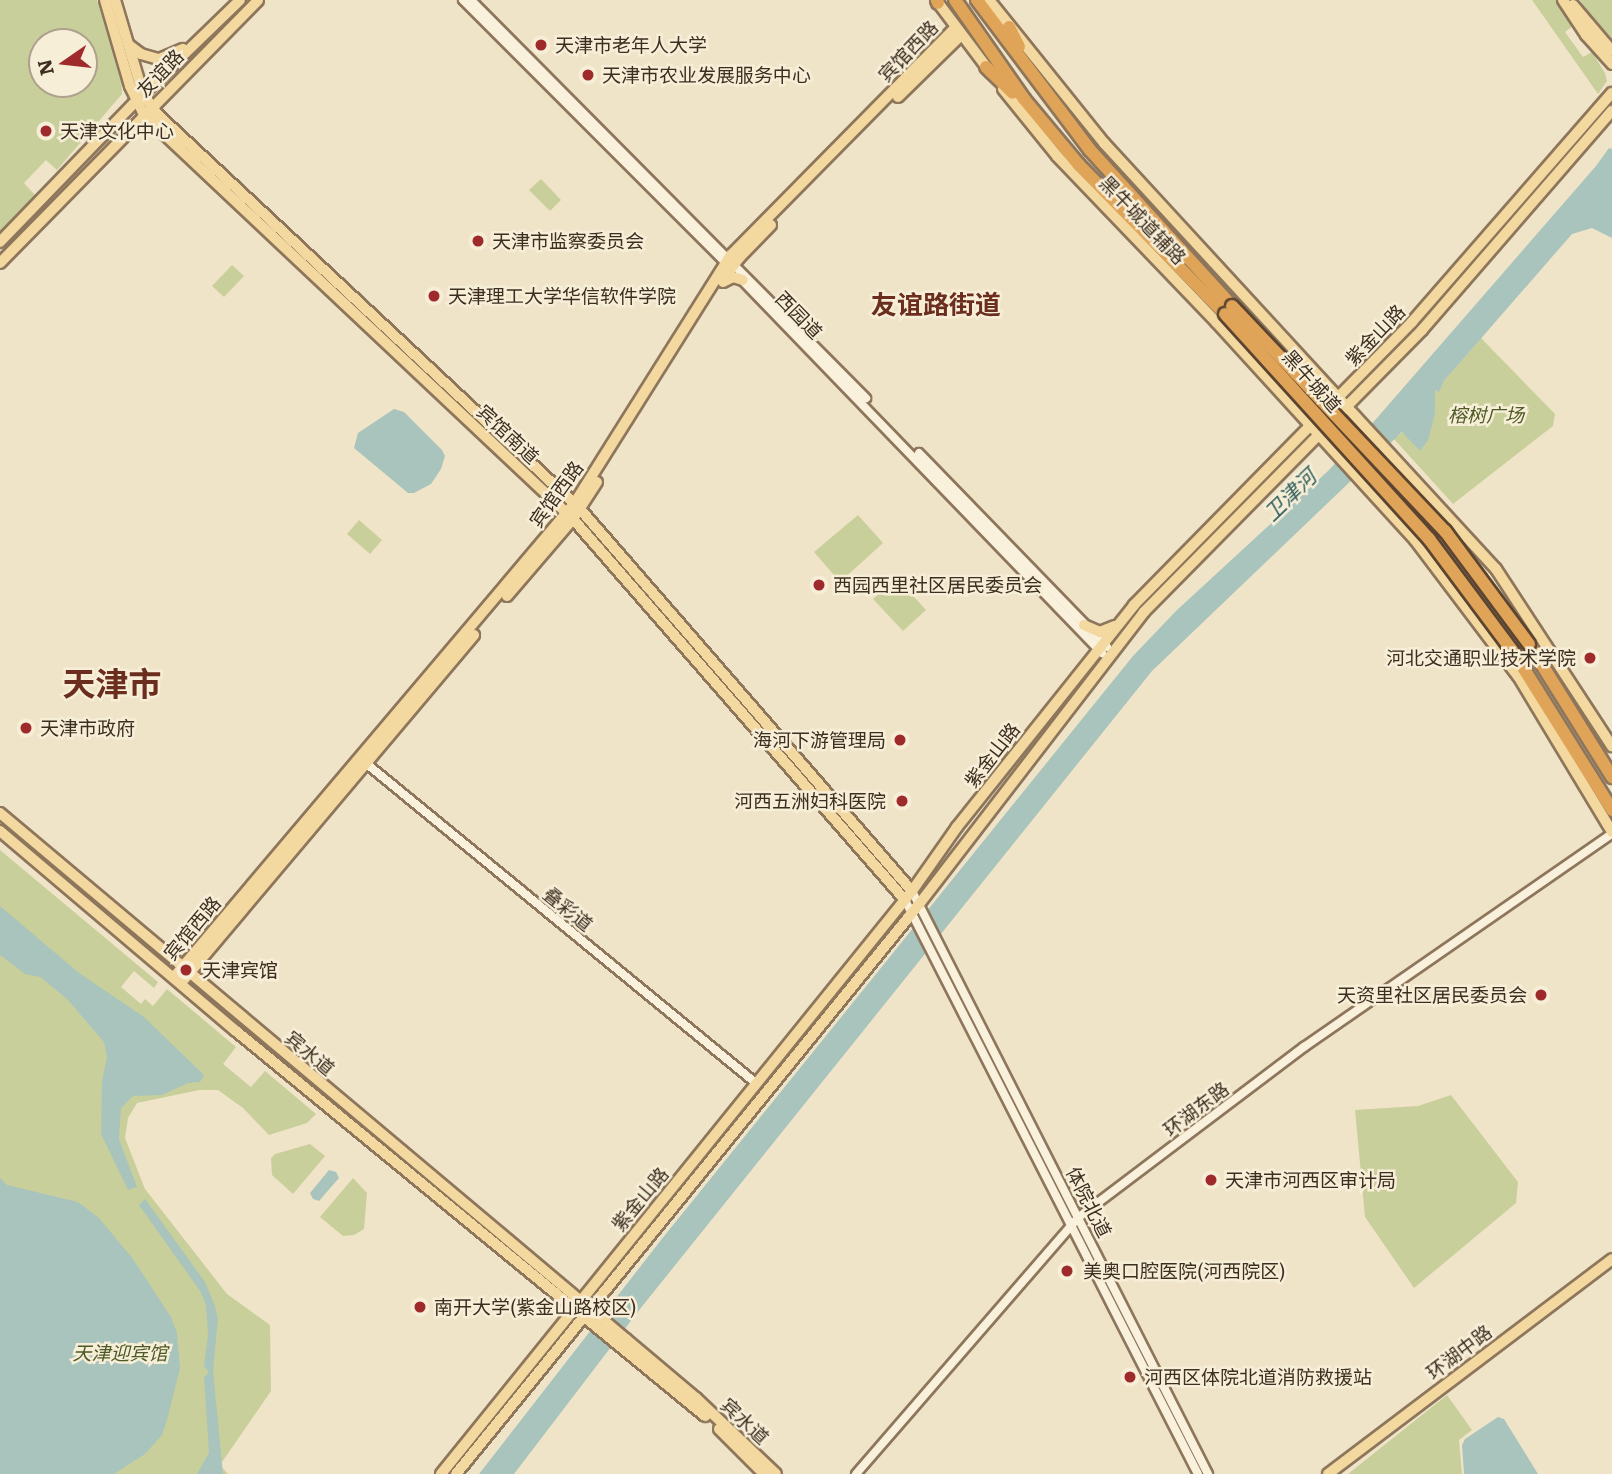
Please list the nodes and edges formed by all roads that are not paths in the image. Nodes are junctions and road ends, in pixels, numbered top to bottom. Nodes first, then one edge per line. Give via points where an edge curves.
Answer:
1 (105, 0) edge
2 (115, 0) edge
3 (240, 0) edge
4 (258, 0) edge
5 (463, 0) edge
6 (471, 0) edge
7 (955, 0) edge
8 (977, 0) edge
9 (989, 0) edge
10 (1563, 0) edge
11 (1571, 0) edge
12 (937, 1) edge
13 (1009, 27) junction
14 (958, 31) junction
15 (205, 34) junction
16 (127, 42) junction
17 (1612, 51) edge
18 (1612, 64) edge
19 (986, 67) junction
20 (1029, 70) junction
21 (1612, 93) edge
22 (139, 98) junction
23 (147, 111) junction
24 (1612, 111) edge
25 (1043, 122) junction
26 (0, 242) edge
27 (0, 263) edge
28 (730, 265) junction
29 (745, 278) junction
30 (717, 282) junction
31 (1229, 310) junction
32 (1337, 400) junction
33 (1346, 409) junction
34 (1334, 421) junction
35 (1363, 428) junction
36 (1316, 431) junction
37 (1336, 454) junction
38 (1299, 457) junction
39 (573, 511) junction
40 (1449, 515) junction
41 (1415, 540) junction
42 (1120, 622) junction
43 (1083, 628) junction
44 (1104, 647) junction
45 (1612, 746) edge
46 (363, 761) junction
47 (1612, 777) edge
48 (1612, 810) edge
49 (0, 813) edge
50 (0, 831) edge
51 (1612, 833) edge
52 (908, 895) junction
53 (916, 907) junction
54 (185, 971) junction
55 (177, 980) junction
56 (757, 1084) junction
57 (1079, 1217) junction
58 (1072, 1224) junction
59 (1612, 1259) edge
60 (1612, 1265) edge
61 (577, 1303) junction
62 (593, 1316) junction
63 (624, 1342) junction
64 (441, 1474) edge
65 (456, 1474) edge
66 (764, 1474) edge
67 (776, 1474) edge
68 (856, 1474) edge
69 (1198, 1474) edge
70 (1209, 1474) edge
71 (1328, 1474) edge
72 (1338, 1474) edge

1 - 22 main road
2 - 16 main road
3 - 15 main road, 友谊路
4 - 23 main road, 友谊路
5 - 28 street, 西园道
6 - 28 street, 西园道
7 - 25 highway, 黑牛城道
8 - 20 highway, 黑牛城道
9 - 13 main road, 黑牛城道辅路
10 - 18 main road
11 - 17 main road
12 - 14 main road, 黑牛城道辅路
13 - 20 highway
13 - 32 main road, 黑牛城道辅路 via 1104,143
14 - 19 main road, 黑牛城道辅路
14 - 28 main road, 宾馆西路
15 - 16 main road via 164,58 141,54
15 - 22 main road, 友谊路
16 - 22 main road
19 - 25 highway
19 - 36 main road, 黑牛城道辅路 via 1057,156
20 - 31 highway, 黑牛城道 via 1090,150
21 - 32 main road, 紫金山路 via 1412,322
22 - 23 main road, 宾馆南道
22 - 26 main road, 友谊路
23 - 27 main road, 友谊路
23 - 39 main road, 宾馆南道
24 - 33 main road, 紫金山路 via 1422,330
25 - 31 highway, 黑牛城道 via 1079,165
28 - 29 street, 西园道
28 - 30 main road, 宾馆西路
29 - 30 main road
29 - 43 street, 西园道
30 - 39 main road, 宾馆西路
31 - 47 highway, 黑牛城道, bridge via 1445,531 1530,644
31 - 48 highway, 黑牛城道, bridge via 1429,539 1514,653
32 - 33 main road, 黑牛城道辅路
32 - 36 main road, 紫金山路
33 - 34 main road, 紫金山路
33 - 35 main road, 黑牛城道辅路
34 - 35 main road
34 - 36 main road, 紫金山路
35 - 40 main road, 黑牛城道辅路
36 - 37 main road, 黑牛城道辅路
36 - 38 main road, 紫金山路
36 - 42 main road, 紫金山路 via 1291,447
37 - 38 main road via 1316,449
37 - 41 main road, 黑牛城道辅路
38 - 44 main road, 紫金山路 via 1168,584 1131,628
39 - 46 main road, 宾馆西路
39 - 52 main road, 宾馆南道
40 - 41 main road
40 - 45 main road via 1496,569
41 - 51 main road via 1518,676
42 - 43 main road via 1100,632
42 - 44 main road, 紫金山路
43 - 44 street, 西园道
44 - 52 main road, 紫金山路 via 957,827
44 - 53 main road, 紫金山路
46 - 54 main road, 宾馆西路
46 - 56 street, 叠彩道
49 - 54 main road, 宾水道
50 - 55 main road, 宾水道
51 - 57 street, 环湖东路 via 1304,1047
52 - 53 street
52 - 56 main road, 紫金山路
53 - 57 street, 体院北道 via 941,945
53 - 58 street, 体院北道 via 934,953
53 - 62 main road, 紫金山路
54 - 55 main road, 宾馆西路
54 - 61 main road, 宾水道
55 - 61 main road, 宾水道
56 - 61 main road, 紫金山路
57 - 58 street, 环湖东路
57 - 70 street, 体院北道
58 - 68 street, 环湖东路
58 - 69 street, 体院北道
59 - 71 main road, 环湖中路
60 - 72 main road, 环湖中路
61 - 62 main road, 宾水道
61 - 64 main road, 紫金山路
62 - 63 main road, 宾水道
62 - 65 main road, 紫金山路
63 - 66 main road, 宾水道
63 - 67 main road, 宾水道 via 696,1398

